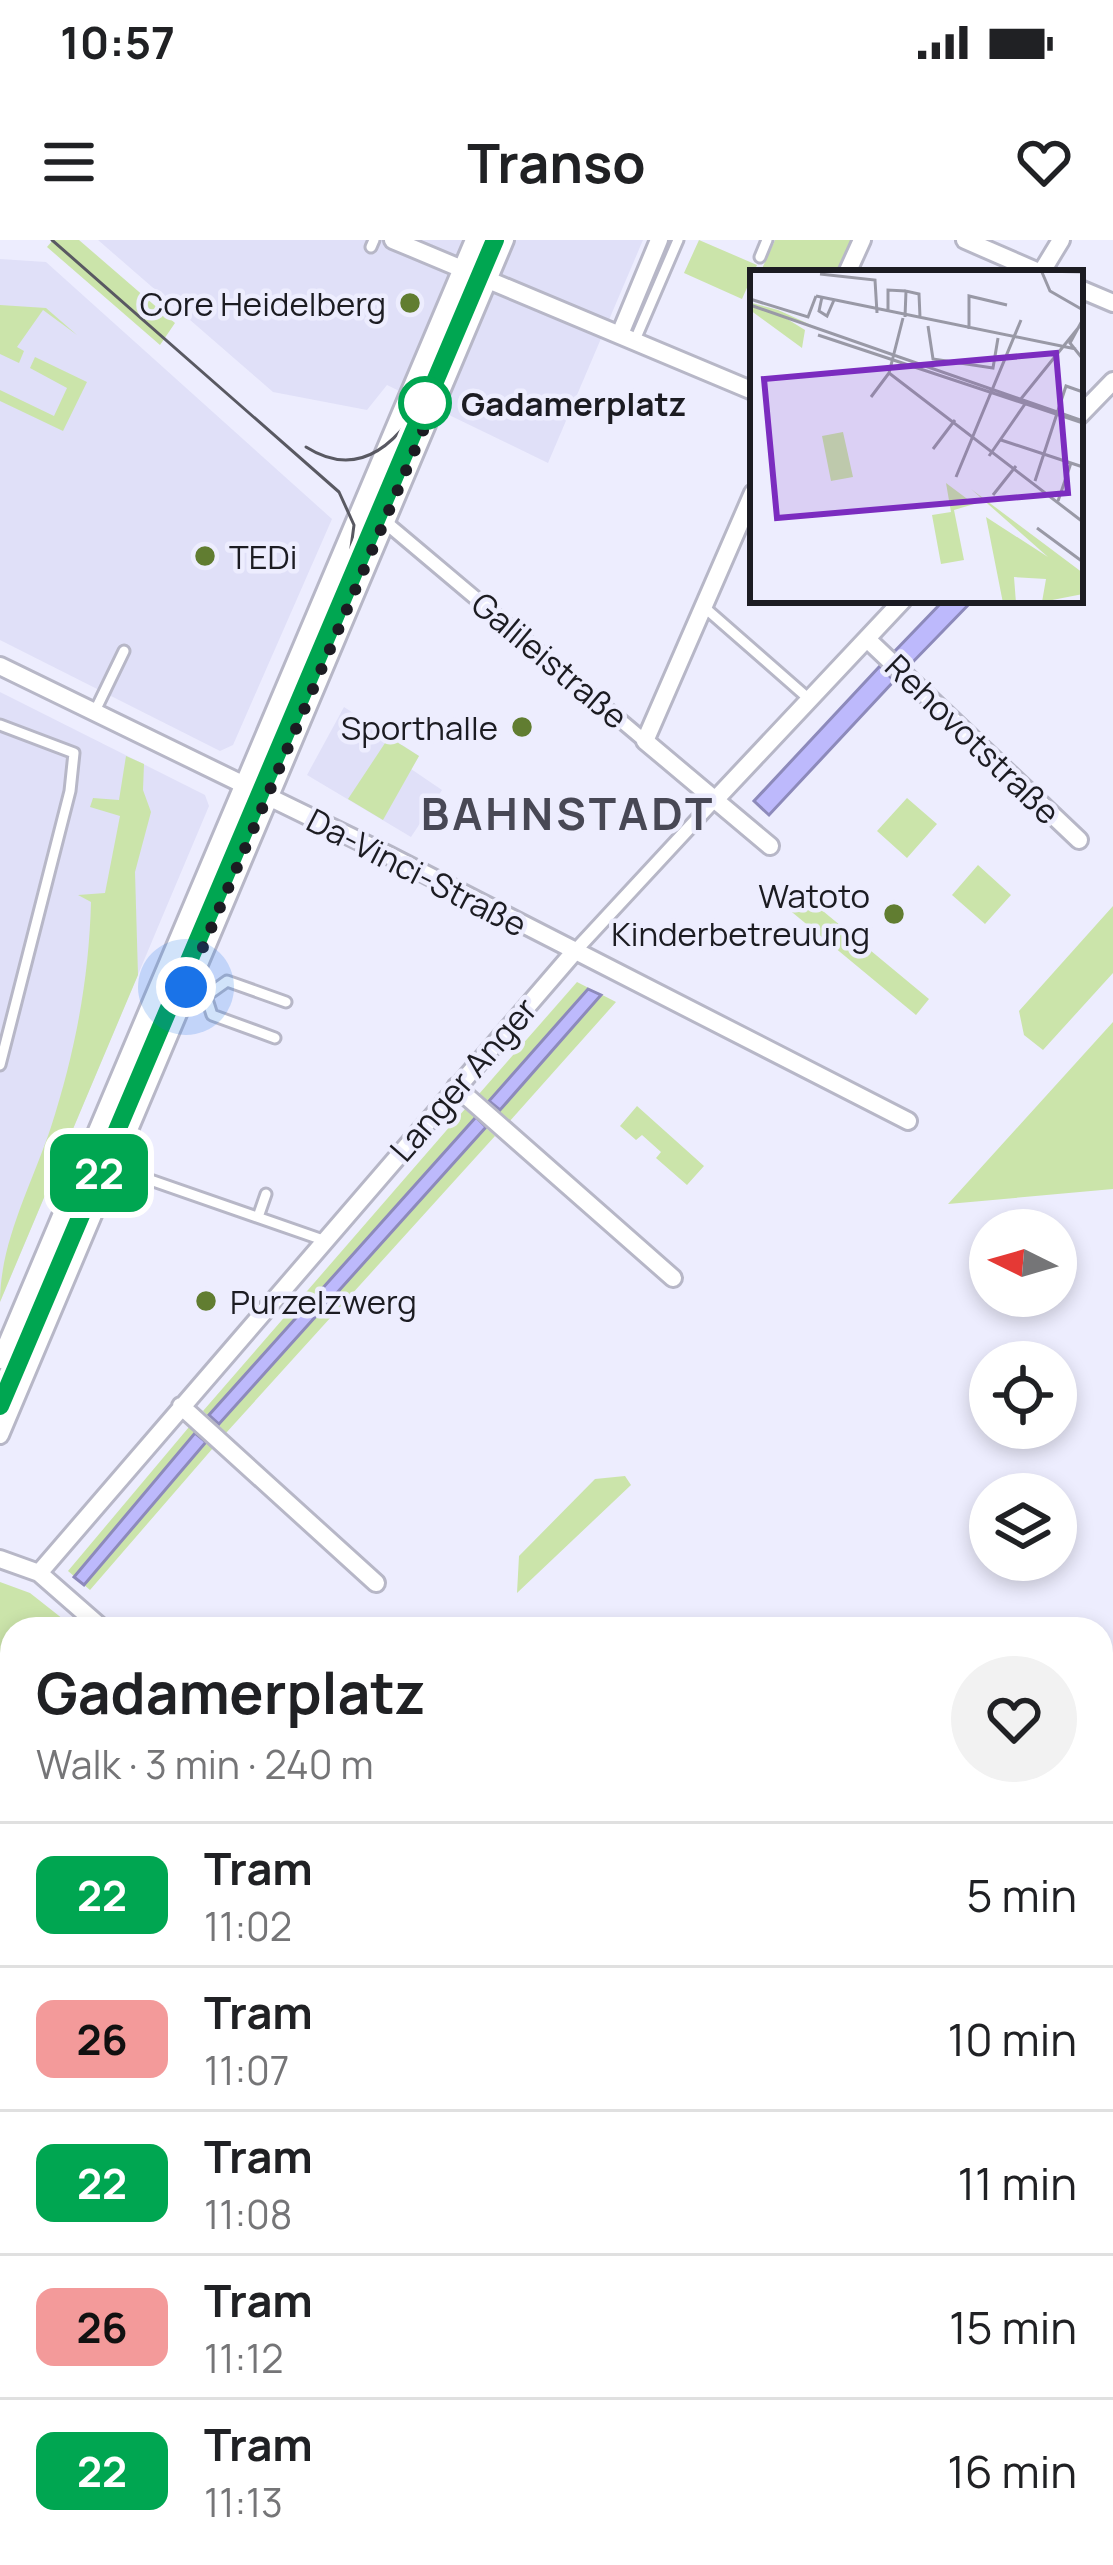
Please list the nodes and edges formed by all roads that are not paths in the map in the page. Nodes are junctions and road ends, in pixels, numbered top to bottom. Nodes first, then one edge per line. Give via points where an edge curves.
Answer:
1 (392, 240) edge
2 (474, 240) edge
3 (505, 240) edge
4 (659, 240) edge
5 (678, 240) edge
6 (767, 240) edge
7 (862, 240) edge
8 (965, 240) edge
9 (1061, 240) edge
10 (760, 257) dead end
11 (462, 269) junction
12 (849, 270) edge
13 (1034, 270) edge
14 (1043, 270) edge
15 (488, 280) junction
16 (1083, 290) edge
17 (1113, 303) edge
18 (627, 337) junction
19 (1113, 381) edge
20 (750, 390) edge
21 (1083, 412) edge
22 (750, 500) edge
23 (384, 521) junction
24 (900, 603) edge
25 (704, 607) junction
26 (867, 639) junction
27 (124, 651) dead end
28 (0, 666) edge
29 (809, 699) junction
30 (94, 713) junction
31 (0, 725) edge
32 (645, 740) junction
33 (243, 785) junction
34 (267, 797) junction
35 (715, 800) junction
36 (1079, 841) dead end
37 (770, 846) dead end
38 (575, 951) junction
39 (286, 1002) dead end
40 (275, 1038) dead end
41 (0, 1065) edge
42 (456, 1087) junction
43 (908, 1121) dead end
44 (110, 1166) junction
45 (266, 1194) dead end
46 (258, 1217) junction
47 (323, 1240) junction
48 (673, 1278) dead end
49 (0, 1360) edge
50 (181, 1406) junction
51 (0, 1435) edge
52 (0, 1559) edge
53 (40, 1573) junction
54 (376, 1582) dead end
55 (90, 1617) edge

1 - 11 street
2 - 11 street
3 - 15 street
4 - 18 street
5 - 18 lane
6 - 10 lane
7 - 12 street
8 - 13 street
9 - 14 street
11 - 15 street
11 - 33 street
15 - 18 street
15 - 23 street
16 - 17 street
18 - 20 street
19 - 21 street
22 - 25 street
23 - 32 street, Galileistraße
23 - 34 street
24 - 26 street, Langer Anger
25 - 29 lane
25 - 32 street
26 - 29 street, Langer Anger
26 - 36 street, Rehovotstraße
27 - 30 lane
28 - 30 street, Da-Vinci-Straße
29 - 35 street, Langer Anger
30 - 33 street, Da-Vinci-Straße
31 - 41 lane via 74,753
32 - 35 street, Galileistraße
33 - 34 street, Da-Vinci-Straße
33 - 49 street
34 - 38 street, Da-Vinci-Straße
34 - 44 street
35 - 37 street, Galileistraße
35 - 38 street, Langer Anger
38 - 42 street, Langer Anger
38 - 43 street, Da-Vinci-Straße
39 - 40 lane via 227,981 206,996 212,1015
42 - 47 street, Langer Anger
42 - 48 street
44 - 46 lane
44 - 51 street
45 - 46 lane
46 - 47 lane
47 - 50 street, Langer Anger
50 - 53 street, Langer Anger
50 - 54 street
52 - 53 street
53 - 55 street

